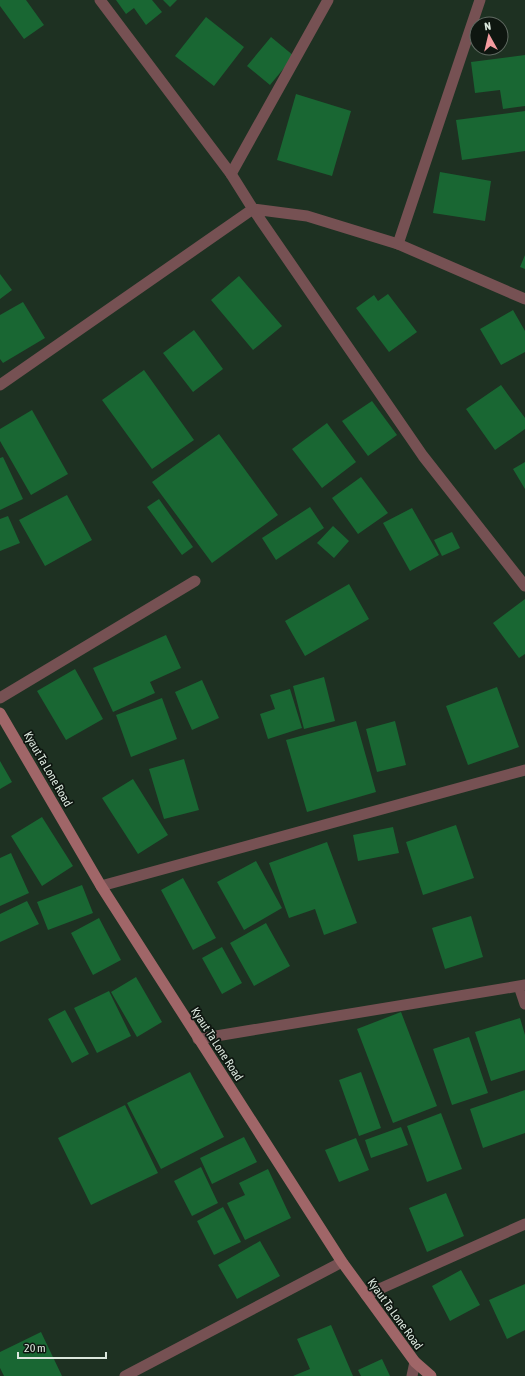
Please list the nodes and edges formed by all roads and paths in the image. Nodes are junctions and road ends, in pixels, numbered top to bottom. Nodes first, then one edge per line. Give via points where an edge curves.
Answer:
1 (100, 0) edge
2 (328, 0) edge
3 (480, 0) edge
4 (231, 174) junction
5 (253, 209) junction
6 (398, 244) junction
7 (525, 299) edge
8 (0, 385) edge
9 (195, 581) dead end
10 (525, 586) edge
11 (0, 698) edge
12 (0, 714) edge
13 (525, 770) edge
14 (101, 886) junction
15 (522, 985) edge
16 (525, 1004) edge
17 (198, 1039) junction
18 (525, 1224) edge
19 (342, 1262) junction
20 (366, 1295) junction
21 (415, 1362) junction
22 (125, 1376) edge
23 (412, 1376) edge
24 (431, 1376) edge

1 - 4 street
2 - 4 street
3 - 6 street
4 - 5 street
5 - 6 street via 307,216
5 - 8 street
5 - 10 street via 423,456
6 - 7 street
9 - 11 street
12 - 14 main road, Kyaut Ta Lone Road
13 - 14 street
14 - 17 main road, Kyaut Ta Lone Road
15 - 16 street
15 - 17 street
17 - 19 main road, Kyaut Ta Lone Road
18 - 20 street
19 - 20 main road, Kyaut Ta Lone Road
19 - 22 street
20 - 21 main road, Kyaut Ta Lone Road
21 - 23 street
21 - 24 main road, Kyaut Ta Lone Road

